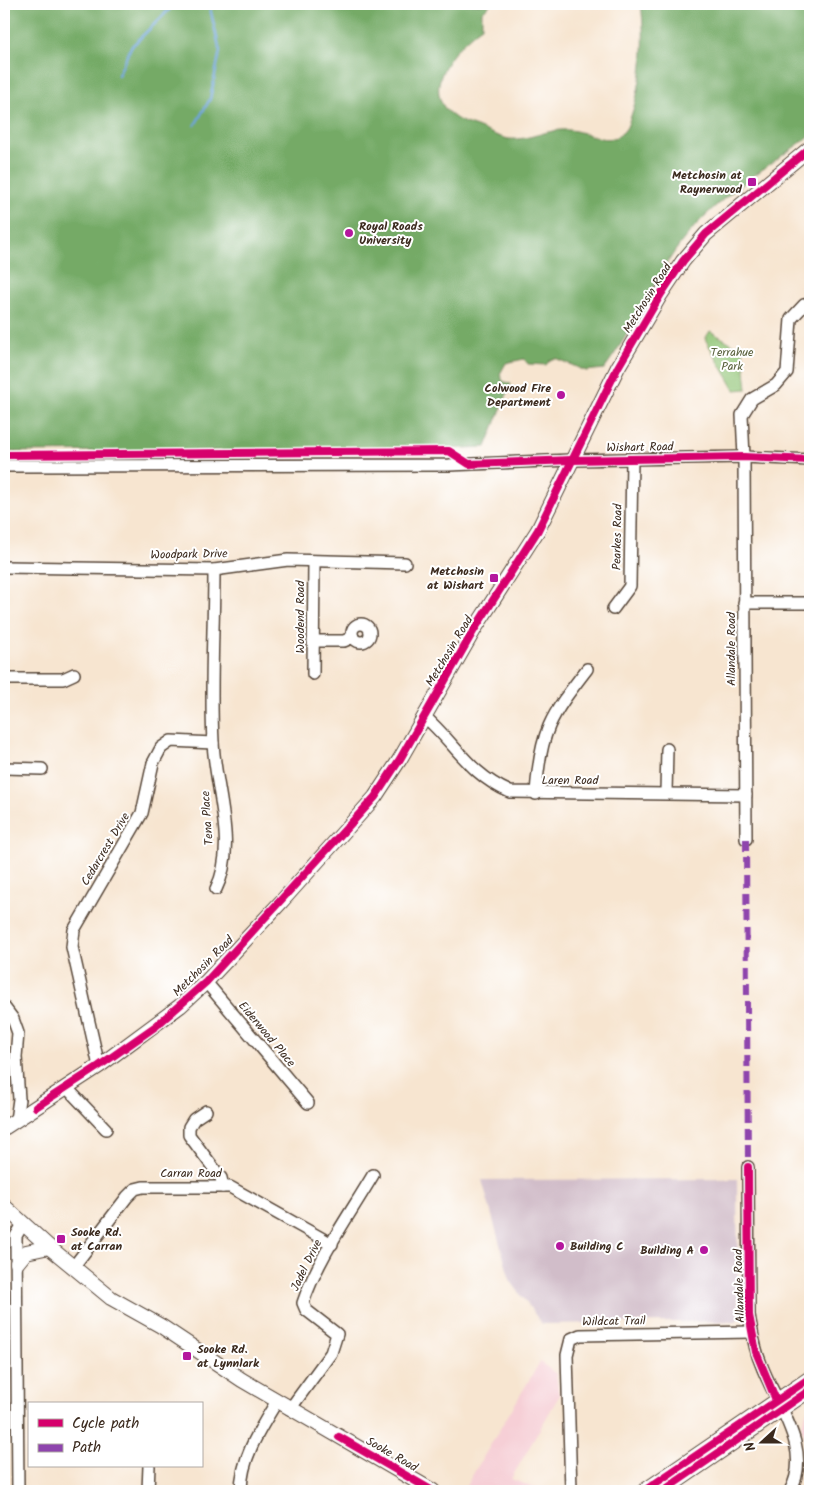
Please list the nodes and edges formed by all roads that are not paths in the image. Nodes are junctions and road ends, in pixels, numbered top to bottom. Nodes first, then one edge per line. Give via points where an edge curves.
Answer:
1 (810, 148) edge
2 (810, 304) edge
3 (744, 457) junction
4 (632, 459) junction
5 (572, 460) junction
6 (810, 460) edge
7 (4, 466) edge
8 (314, 561) junction
9 (405, 563) dead end
10 (4, 567) edge
11 (214, 570) junction
12 (744, 603) junction
13 (810, 603) edge
14 (613, 609) dead end
15 (353, 637) dead end
16 (313, 641) junction
17 (587, 669) dead end
18 (74, 674) dead end
19 (313, 674) dead end
20 (4, 679) edge
21 (424, 716) junction
22 (213, 743) junction
23 (667, 749) dead end
24 (4, 768) edge
25 (42, 769) dead end
26 (666, 793) junction
27 (536, 794) junction
28 (746, 795) junction
29 (746, 839) dead end
30 (216, 889) dead end
31 (206, 982) junction
32 (4, 1007) edge
33 (99, 1066) junction
34 (66, 1087) junction
35 (19, 1099) junction
36 (308, 1102) dead end
37 (36, 1107) junction
38 (206, 1111) dead end
39 (7, 1126) edge
40 (106, 1129) dead end
41 (4, 1142) edge
42 (748, 1167) dead end
43 (373, 1175) dead end
44 (223, 1187) junction
45 (4, 1194) edge
46 (7, 1209) edge
47 (23, 1224) junction
48 (332, 1244) junction
49 (48, 1247) junction
50 (17, 1263) junction
51 (74, 1266) junction
52 (752, 1332) junction
53 (810, 1378) edge
54 (810, 1390) edge
55 (277, 1401) junction
56 (16, 1405) junction
57 (779, 1405) junction
58 (4, 1406) edge
59 (290, 1409) junction
60 (149, 1468) edge
61 (18, 1491) edge
62 (148, 1491) edge
63 (240, 1491) edge
64 (433, 1491) edge
65 (571, 1491) edge
66 (644, 1491) edge
67 (663, 1491) edge
68 (790, 1491) edge

1 - 5 main road, Metchosin Road via 706,234 683,261 618,367
2 - 3 street, Allandale Road via 804,305 791,319 787,372 776,385 752,399 742,415
3 - 4 street, Wishart Road
3 - 6 street, Wishart Road
3 - 12 street, Allandale Road
4 - 5 street, Wishart Road
4 - 14 street, Pearkes Road via 630,586
5 - 7 street, Wishart Road via 449,465
5 - 21 main road, Metchosin Road via 538,530
8 - 9 street, Woodpark Drive
8 - 11 street, Woodpark Drive via 288,560
8 - 16 street, Woodend Road
10 - 11 street, Woodpark Drive
11 - 22 street
12 - 13 street
12 - 28 street, Allandale Road
15 - 16 street via 344,641
16 - 19 street, Woodend Road
17 - 27 street via 556,710 546,730 538,757
18 - 20 street via 63,679
21 - 27 street, Laren Road via 472,769 492,784 510,792
21 - 31 main road, Metchosin Road via 375,797
22 - 30 street, Tena Place via 224,838 223,875
22 - 33 street, Cedarcrest Drive via 171,741 161,748 153,763 142,813 74,930 72,947
23 - 26 street
24 - 25 street
26 - 27 street, Laren Road
26 - 28 street, Laren Road
28 - 29 street, Allandale Road
31 - 33 main road, Metchosin Road via 156,1026
31 - 36 street, Eiderwood Place
32 - 35 street via 18,1033
33 - 34 main road, Metchosin Road
34 - 37 main road, Metchosin Road
34 - 40 street
35 - 37 street
35 - 39 street
37 - 39 main road, Metchosin Road
38 - 44 street via 194,1118 189,1126 189,1135 221,1178
39 - 41 main road
42 - 52 street, Allandale Road via 749,1315
43 - 48 street, Jadel Drive
44 - 48 street, Carran Road via 237,1190
44 - 51 street, Carran Road via 135,1189
45 - 46 main road
46 - 47 main road, Sooke Road
47 - 49 main road, Sooke Road
47 - 50 street via 16,1236
48 - 59 street, Jadel Drive via 303,1303 306,1310 336,1334 335,1343
49 - 50 main road via 26,1252
49 - 51 main road, Sooke Road
50 - 56 street
51 - 55 main road, Sooke Road via 111,1298 161,1326
52 - 57 street, Allandale Road via 760,1364
52 - 65 street, Wildcat Trail via 580,1335 571,1339 567,1355
53 - 57 main road
54 - 57 main road
55 - 59 main road, Sooke Road
55 - 63 street via 248,1455
56 - 58 street
56 - 61 street
57 - 66 main road
57 - 67 main road
57 - 68 street, Allandale Road via 795,1440 798,1458 797,1473
59 - 64 main road, Sooke Road
60 - 62 street

